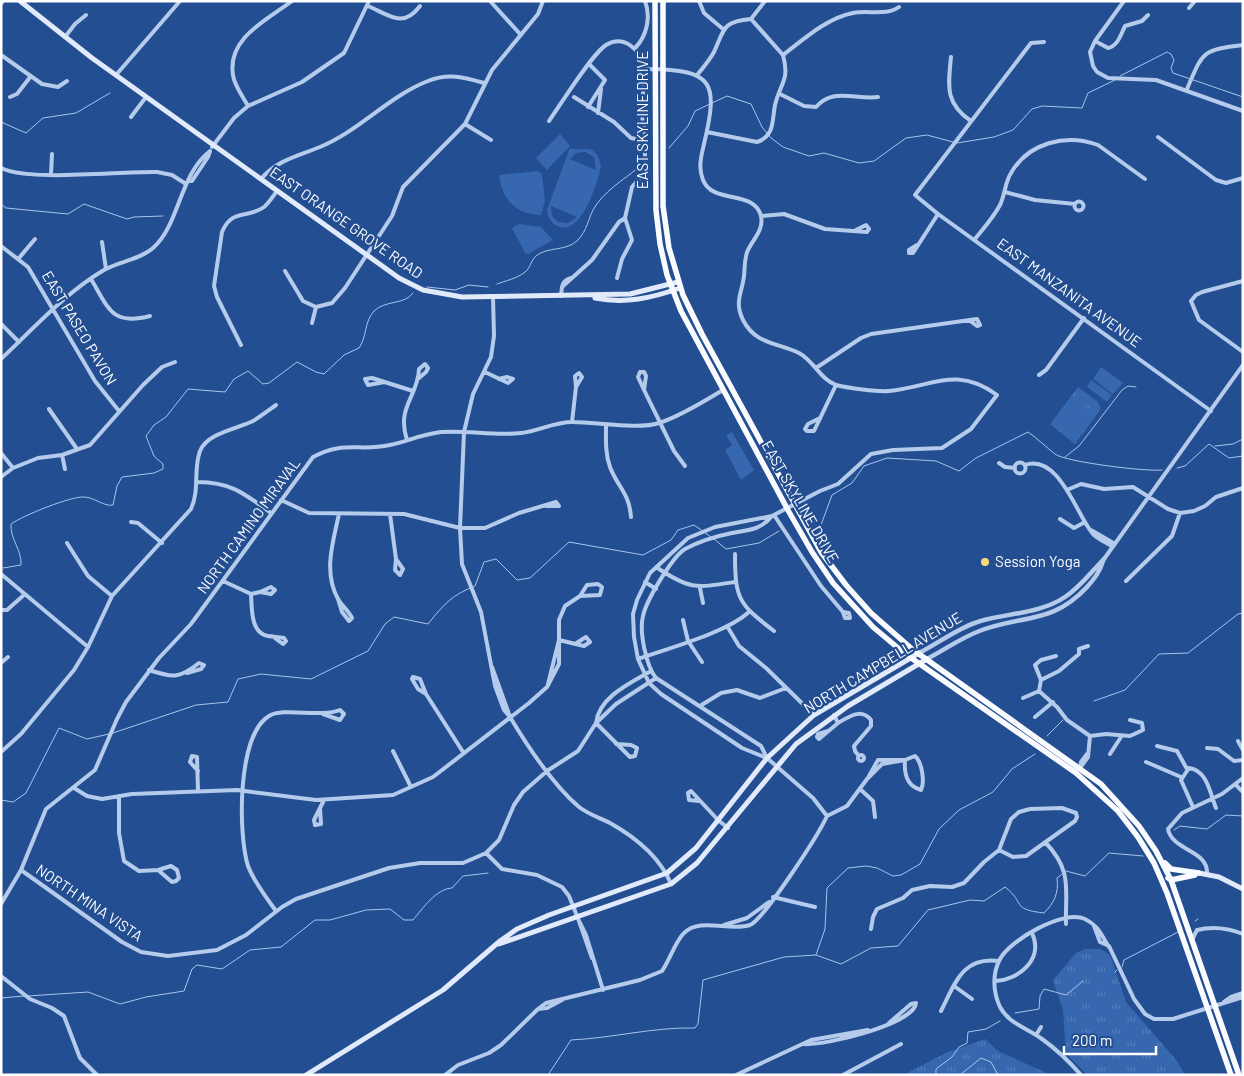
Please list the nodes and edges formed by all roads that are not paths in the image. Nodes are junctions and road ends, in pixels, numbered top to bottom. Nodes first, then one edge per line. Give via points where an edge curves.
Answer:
1 (20, 1) edge
2 (180, 1) edge
3 (292, 1) edge
4 (490, 1) edge
5 (543, 1) edge
6 (645, 1) edge
7 (655, 1) edge
8 (663, 1) edge
9 (699, 1) edge
10 (765, 1) edge
11 (1124, 1) edge
12 (1195, 1) edge
13 (369, 3) edge
14 (420, 6) dead end
15 (899, 7) dead end
16 (1189, 8) dead end
17 (1148, 15) dead end
18 (86, 16) dead end
19 (751, 19) junction
20 (722, 29) junction
21 (521, 35) junction
22 (65, 37) junction
23 (1095, 41) junction
24 (1044, 42) dead end
25 (1243, 45) edge
26 (635, 48) junction
27 (1, 54) edge
28 (783, 55) junction
29 (952, 58) dead end
30 (590, 64) junction
31 (645, 69) junction
32 (655, 69) junction
33 (665, 70) junction
34 (116, 75) junction
35 (697, 75) junction
36 (32, 76) junction
37 (67, 81) dead end
38 (484, 83) junction
39 (601, 89) junction
40 (1187, 89) junction
41 (780, 94) junction
42 (10, 97) dead end
43 (146, 97) junction
44 (574, 97) dead end
45 (878, 97) dead end
46 (248, 106) junction
47 (588, 107) junction
48 (1243, 111) edge
49 (598, 112) junction
50 (131, 117) dead end
51 (971, 120) junction
52 (549, 121) dead end
53 (465, 124) junction
54 (707, 132) junction
55 (1158, 137) dead end
56 (491, 140) dead end
57 (645, 141) junction
58 (214, 146) junction
59 (52, 154) dead end
60 (1, 168) edge
61 (52, 174) junction
62 (1243, 178) edge
63 (261, 179) junction
64 (1145, 179) dead end
65 (187, 183) junction
66 (277, 191) junction
67 (1005, 192) junction
68 (1075, 204) dead end
69 (938, 214) junction
70 (761, 216) junction
71 (625, 218) junction
72 (856, 230) dead end
73 (35, 239) dead end
74 (975, 239) junction
75 (102, 242) dead end
76 (917, 245) dead end
77 (1, 246) edge
78 (366, 254) junction
79 (19, 258) junction
80 (106, 269) junction
81 (285, 271) dead end
82 (617, 278) dead end
83 (91, 279) junction
84 (1243, 281) edge
85 (679, 285) junction
86 (671, 288) junction
87 (493, 297) junction
88 (561, 297) junction
89 (316, 307) junction
90 (54, 310) junction
91 (150, 316) dead end
92 (1084, 318) junction
93 (969, 320) dead end
94 (312, 323) dead end
95 (1, 324) edge
96 (19, 342) junction
97 (241, 345) dead end
98 (1243, 352) edge
99 (1, 359) edge
100 (175, 362) dead end
101 (1243, 365) edge
102 (816, 368) junction
103 (485, 372) junction
104 (1039, 375) dead end
105 (419, 378) dead end
106 (499, 379) dead end
107 (385, 382) dead end
108 (836, 384) junction
109 (576, 386) dead end
110 (644, 390) dead end
111 (723, 390) junction
112 (413, 391) junction
113 (276, 405) dead end
114 (50, 409) dead end
115 (119, 410) junction
116 (1211, 411) junction
117 (736, 415) junction
118 (820, 418) dead end
119 (572, 422) junction
120 (660, 423) junction
121 (606, 424) junction
122 (464, 432) junction
123 (407, 440) junction
124 (77, 449) junction
125 (765, 450) junction
126 (1, 452) edge
127 (62, 455) junction
128 (999, 463) dead end
129 (1025, 465) junction
130 (685, 466) dead end
131 (13, 468) junction
132 (1015, 468) junction
133 (65, 470) dead end
134 (1, 477) edge
135 (198, 482) junction
136 (1243, 488) edge
137 (1067, 490) junction
138 (1149, 496) junction
139 (281, 500) junction
140 (795, 504) junction
141 (546, 506) dead end
142 (787, 508) junction
143 (271, 513) junction
144 (1180, 513) junction
145 (339, 514) junction
146 (390, 514) junction
147 (773, 515) junction
148 (631, 517) dead end
149 (1060, 519) dead end
150 (131, 522) dead end
151 (1085, 522) junction
152 (731, 525) junction
153 (798, 527) junction
154 (460, 528) junction
155 (731, 533) junction
156 (67, 543) dead end
157 (162, 543) junction
158 (1114, 545) junction
159 (735, 554) dead end
160 (396, 559) dead end
161 (1104, 559) junction
162 (656, 567) junction
163 (664, 573) junction
164 (1, 574) edge
165 (838, 576) junction
166 (223, 581) junction
167 (1126, 581) dead end
168 (645, 582) junction
169 (735, 582) junction
170 (700, 588) junction
171 (656, 589) junction
172 (260, 592) dead end
173 (25, 594) junction
174 (251, 594) junction
175 (112, 596) junction
176 (580, 596) junction
177 (338, 599) junction
178 (703, 603) dead end
179 (1, 610) edge
180 (749, 612) junction
181 (843, 612) dead end
182 (633, 614) junction
183 (642, 616) junction
184 (683, 620) dead end
185 (727, 626) junction
186 (774, 631) dead end
187 (272, 636) dead end
188 (559, 640) junction
189 (688, 641) junction
190 (575, 644) dead end
191 (1088, 646) dead end
192 (88, 647) junction
193 (919, 654) junction
194 (646, 656) junction
195 (1056, 656) dead end
196 (8, 657) dead end
197 (911, 658) junction
198 (638, 659) junction
199 (928, 659) junction
200 (702, 662) dead end
201 (1, 663) edge
202 (919, 664) junction
203 (149, 670) junction
204 (651, 671) junction
205 (187, 673) dead end
206 (646, 674) junction
207 (656, 678) junction
208 (1041, 680) junction
209 (649, 682) junction
210 (786, 688) junction
211 (1039, 691) junction
212 (426, 694) junction
213 (1023, 698) dead end
214 (1053, 702) junction
215 (700, 706) junction
216 (323, 714) junction
217 (992, 714) junction
218 (713, 715) junction
219 (814, 715) junction
220 (834, 715) junction
221 (510, 717) junction
222 (1035, 717) dead end
223 (1130, 720) dead end
224 (596, 722) junction
225 (838, 722) junction
226 (707, 724) junction
227 (828, 731) dead end
228 (1090, 736) junction
229 (1121, 737) junction
230 (1238, 741) dead end
231 (1046, 743) junction
232 (616, 744) junction
233 (1158, 746) dead end
234 (1207, 748) dead end
235 (1243, 750) edge
236 (393, 751) dead end
237 (1, 752) edge
238 (463, 752) junction
239 (1110, 754) dead end
240 (859, 756) dead end
241 (767, 758) junction
242 (905, 760) junction
243 (1243, 760) edge
244 (1146, 762) dead end
245 (778, 767) junction
246 (1080, 768) junction
247 (1187, 769) junction
248 (198, 771) dead end
249 (547, 771) junction
250 (1076, 773) junction
251 (1181, 778) junction
252 (1243, 778) edge
253 (1235, 784) junction
254 (411, 787) junction
255 (74, 788) junction
256 (860, 788) junction
257 (243, 790) junction
258 (198, 791) junction
259 (1243, 792) edge
260 (119, 796) junction
261 (1213, 798) junction
262 (324, 800) junction
263 (699, 801) dead end
264 (1193, 807) junction
265 (1216, 808) dead end
266 (320, 809) dead end
267 (827, 816) junction
268 (875, 817) dead end
269 (718, 820) junction
270 (728, 828) junction
271 (1045, 842) junction
272 (999, 850) junction
273 (486, 853) junction
274 (1158, 854) junction
275 (1157, 869) junction
276 (21, 870) junction
277 (158, 870) junction
278 (667, 873) junction
279 (1199, 873) junction
280 (1207, 874) junction
281 (1171, 880) junction
282 (1163, 883) junction
283 (671, 884) junction
284 (1174, 888) junction
285 (1243, 889) edge
286 (773, 897) junction
287 (1, 904) edge
288 (574, 906) junction
289 (815, 907) dead end
290 (276, 912) junction
291 (1066, 918) junction
292 (578, 919) junction
293 (1066, 924) dead end
294 (1093, 924) junction
295 (871, 929) dead end
296 (1032, 933) junction
297 (1243, 934) edge
298 (1192, 940) junction
299 (497, 944) junction
300 (1109, 947) junction
301 (999, 961) junction
302 (1, 976) edge
303 (995, 980) junction
304 (954, 986) junction
305 (603, 990) junction
306 (1243, 993) edge
307 (1243, 997) edge
308 (972, 999) dead end
309 (1224, 1002) junction
310 (1215, 1005) junction
311 (1208, 1007) junction
312 (941, 1011) dead end
313 (889, 1023) junction
314 (1041, 1027) dead end
315 (1036, 1035) junction
316 (900, 1044) dead end
317 (309, 1074) edge
318 (97, 1075) edge
319 (445, 1075) edge
320 (736, 1075) edge
321 (843, 1075) edge
322 (1081, 1075) edge
323 (1231, 1075) edge
324 (1239, 1075) edge

1 - 22 main road, EAST ORANGE GROVE ROAD
2 - 34 street
3 - 46 street via 241,40 232,58 233,77
4 - 21 street
5 - 21 street via 538,14
6 - 26 street via 647,28
7 - 32 main road, EAST SKYLINE DRIVE
8 - 33 main road, EAST SKYLINE DRIVE
9 - 20 street via 704,13
10 - 19 street
11 - 23 street
12 - 16 street
13 - 14 street via 394,18 403,19 412,16
13 - 46 street via 344,53 302,82
15 - 28 street via 893,12 853,13 835,19
17 - 23 street via 1142,21 1125,26 1111,48
18 - 22 street
19 - 20 street via 734,21
19 - 28 street
20 - 35 street via 713,52
21 - 38 street
22 - 34 main road, EAST ORANGE GROVE ROAD
23 - 40 street via 1090,59 1102,76 1156,80
24 - 51 street via 1030,43
25 - 40 street via 1208,51 1199,61
26 - 30 street via 626,43 611,43
26 - 31 street
27 - 36 street
28 - 41 street via 786,73
29 - 51 street via 950,88 953,105
30 - 39 street via 605,80
30 - 52 street
31 - 32 street
31 - 57 street via 642,116
32 - 33 street
32 - 86 main road, EAST SKYLINE DRIVE via 656,210
33 - 35 street via 682,70
33 - 85 main road, EAST SKYLINE DRIVE via 664,206 669,248
34 - 43 main road, EAST ORANGE GROVE ROAD
35 - 54 street via 712,99
36 - 37 street via 52,87
36 - 42 street via 17,94
38 - 53 street
38 - 63 street via 453,75 429,81 345,134 277,164
39 - 47 street
39 - 49 street
40 - 48 street
41 - 45 street via 804,106 816,107 822,99 834,95
41 - 54 street via 771,130 764,139 745,141
43 - 50 street
43 - 58 main road, EAST ORANGE GROVE ROAD
44 - 47 street
46 - 58 street via 234,118
47 - 49 street
49 - 57 street via 631,138
51 - 69 street, EAST MANZANITA AVENUE via 914,194
53 - 56 street
53 - 78 street via 407,181 392,216
54 - 70 street via 700,162 706,186 720,195 746,200
55 - 62 street via 1216,180 1226,183
57 - 71 street via 645,172 632,187
58 - 63 main road, EAST ORANGE GROVE ROAD
58 - 65 street
59 - 61 street
60 - 61 street via 11,173
61 - 65 street via 157,172
63 - 66 main road, EAST ORANGE GROVE ROAD
64 - 67 street via 1096,145 1062,140 1046,143 1019,160 1009,175
65 - 80 street via 164,234 152,248 134,259
66 - 78 main road, EAST ORANGE GROVE ROAD
66 - 97 street via 264,207 233,216 222,232 214,286
67 - 68 street via 1035,200
67 - 74 street via 999,207
69 - 74 street, EAST MANZANITA AVENUE
69 - 76 street
70 - 72 street via 784,214 825,229
70 - 102 street via 760,230 746,252 744,282 739,294 742,318 760,340 801,354
71 - 82 street via 632,240
71 - 88 street via 592,260 573,277 564,280
73 - 79 street
74 - 92 street, EAST MANZANITA AVENUE
75 - 80 street
77 - 79 street, EAST PASEO PAVON
78 - 87 main road, EAST ORANGE GROVE ROAD via 399,278 423,290 462,297
78 - 89 street via 332,303
79 - 90 street, EAST PASEO PAVON via 38,281
80 - 83 street
81 - 89 street via 303,301
83 - 90 street
83 - 91 street via 108,307 119,318 134,320
84 - 98 street via 1191,297 1199,320
85 - 86 main road, EAST ORANGE GROVE ROAD
85 - 125 main road, EAST SKYLINE DRIVE
86 - 88 main road, EAST ORANGE GROVE ROAD via 630,294
86 - 111 main road, EAST SKYLINE DRIVE
87 - 88 main road, EAST ORANGE GROVE ROAD
87 - 103 street via 494,336
89 - 94 street
90 - 96 street
90 - 115 street, EAST PASEO PAVON via 95,381
92 - 104 street
92 - 116 street, EAST MANZANITA AVENUE
93 - 102 street via 871,334
95 - 96 street
96 - 99 street
100 - 115 street via 162,367
101 - 116 street, NORTH CAMPBELL AVENUE
102 - 108 street
103 - 106 street
103 - 122 street via 473,394
105 - 112 street
107 - 112 street
108 - 118 street
108 - 140 street via 889,391 934,381 965,379 982,384 997,395 971,429 942,448 871,454 838,484
109 - 119 street
110 - 120 street
111 - 117 main road, EAST SKYLINE DRIVE
111 - 120 street, NORTH CAMINO MIRAVAL
112 - 123 street via 403,417
113 - 135 street via 252,421 206,442 198,458
114 - 124 street
115 - 124 street via 90,445
116 - 138 street, NORTH CAMPBELL AVENUE
117 - 125 main road via 743,415
117 - 142 main road, EAST SKYLINE DRIVE
119 - 121 street, NORTH CAMINO MIRAVAL
119 - 122 street, NORTH CAMINO MIRAVAL via 524,433
120 - 121 street, NORTH CAMINO MIRAVAL via 643,426
120 - 130 street
121 - 148 street via 606,453 611,469 630,501
122 - 123 street, NORTH CAMINO MIRAVAL via 427,434
122 - 154 street
123 - 139 street, NORTH CAMINO MIRAVAL via 376,447 341,446 326,450 313,457
124 - 127 street
125 - 140 main road, EAST SKYLINE DRIVE
126 - 131 street
127 - 131 street via 38,458
127 - 133 street
128 - 132 street
129 - 132 street via 1019,462
129 - 132 street via 1023,473
129 - 137 street via 1041,465 1061,480
131 - 134 street
135 - 143 street via 229,485
135 - 157 street via 191,509
136 - 144 street via 1216,497 1194,511
137 - 138 street via 1081,484 1104,489 1133,487
137 - 151 street
138 - 144 street
138 - 158 street, NORTH CAMPBELL AVENUE
139 - 143 street, NORTH CAMINO MIRAVAL
139 - 145 street via 308,513
140 - 142 street
140 - 165 main road, EAST SKYLINE DRIVE
141 - 154 street via 532,508 485,528
142 - 147 street
142 - 153 main road, EAST SKYLINE DRIVE
143 - 166 street, NORTH CAMINO MIRAVAL
144 - 167 street via 1172,536
145 - 146 street
145 - 177 street via 329,561
146 - 154 street via 404,514
146 - 160 street
147 - 152 street
147 - 155 street via 753,530
147 - 181 street via 821,586
149 - 151 street via 1074,528
150 - 157 street via 138,523
151 - 158 street via 1091,530
152 - 155 street
152 - 162 street via 715,527 688,538
153 - 165 main road via 829,572
153 - 197 main road, EAST SKYLINE DRIVE via 821,566 847,599
154 - 221 street via 462,564 480,612 495,686
155 - 163 street via 686,549
156 - 175 street via 88,576
157 - 175 street
158 - 161 street, NORTH CAMPBELL AVENUE
159 - 169 street
161 - 193 street, NORTH CAMPBELL AVENUE via 1064,598 1035,610 983,620
161 - 199 street, NORTH CAMPBELL AVENUE via 1092,581 1066,605 1042,616 982,629
162 - 163 street
162 - 168 street
163 - 170 street via 686,586
163 - 171 street
164 - 173 street
165 - 193 main road, EAST SKYLINE DRIVE via 871,613
166 - 174 street
166 - 203 street, NORTH CAMINO MIRAVAL via 188,629
168 - 171 street
168 - 182 street
169 - 170 street
169 - 180 street via 742,604
170 - 178 street
171 - 183 street
172 - 174 street
173 - 179 street via 7,610
173 - 192 street
174 - 187 street via 253,620 266,636
175 - 192 street
176 - 176 street via 600,595 602,587 590,584
176 - 188 street via 565,606 559,620
177 - 177 street via 349,611 350,621 342,612
180 - 185 street
180 - 186 street
182 - 183 street
182 - 198 street
183 - 194 street
184 - 189 street
185 - 189 street
185 - 210 street via 739,646
188 - 190 street
188 - 221 street via 547,687
189 - 194 street
189 - 200 street
191 - 208 street via 1079,649 1079,654 1059,671
192 - 237 street via 74,670 21,734
193 - 197 main road, NORTH CAMPBELL AVENUE
193 - 199 main road, EAST SKYLINE DRIVE
194 - 198 street
194 - 204 street
195 - 208 street via 1035,665
196 - 201 street
197 - 202 main road, EAST SKYLINE DRIVE
197 - 219 main road, NORTH CAMPBELL AVENUE
198 - 206 street
199 - 202 main road, NORTH CAMPBELL AVENUE
199 - 231 main road, EAST SKYLINE DRIVE
202 - 217 main road, EAST SKYLINE DRIVE
202 - 220 main road, NORTH CAMPBELL AVENUE
203 - 205 street via 172,677
203 - 255 street, NORTH CAMINO MIRAVAL via 119,714 98,767
204 - 206 street, NORTH MINA VISTA
204 - 207 street
206 - 209 street
206 - 224 street, NORTH MINA VISTA via 611,696 597,713
207 - 209 street, NORTH MINA VISTA
207 - 215 street
208 - 211 street
209 - 224 street, NORTH MINA VISTA
209 - 226 street via 661,694
210 - 215 street via 760,698 737,690 721,693
210 - 219 street
211 - 213 street
211 - 214 street
212 - 212 street via 420,678 413,677 418,689
212 - 238 street
214 - 222 street
214 - 228 street via 1067,720
215 - 218 street
216 - 216 street via 340,720 344,714 340,710
216 - 257 street via 278,713 266,718 257,729 245,757
217 - 231 main road via 1002,716 1034,739
217 - 250 main road, EAST SKYLINE DRIVE
218 - 226 street
218 - 241 street via 761,746
219 - 241 main road, NORTH CAMPBELL AVENUE
220 - 225 street
220 - 245 main road, NORTH CAMPBELL AVENUE via 796,744
221 - 238 street
221 - 249 street
223 - 229 street via 1142,723 1143,730
224 - 232 street
224 - 249 street, NORTH MINA VISTA via 578,751
225 - 227 street
225 - 240 street via 858,713 871,720 871,726 854,746
226 - 241 street via 742,748
228 - 229 street via 1106,734
228 - 246 street via 1087,754
229 - 239 street
230 - 235 street
231 - 246 main road, EAST SKYLINE DRIVE
232 - 232 street via 630,757 635,756 637,748
233 - 247 street via 1177,751
234 - 243 street via 1218,750 1234,761
236 - 254 street
238 - 254 street via 433,777
241 - 245 street
241 - 269 main road, NORTH CAMPBELL AVENUE
242 - 242 street via 918,758 923,784 921,790 907,779
242 - 256 street via 884,762
244 - 251 street
245 - 267 street via 814,798
245 - 270 main road, NORTH CAMPBELL AVENUE
246 - 250 street
246 - 274 main road, EAST SKYLINE DRIVE via 1122,806
247 - 251 street
247 - 261 street via 1192,768 1202,775
248 - 258 street
249 - 273 street, NORTH MINA VISTA via 517,799 499,840
249 - 278 street via 580,808 636,841
250 - 275 main road, EAST SKYLINE DRIVE via 1126,821
251 - 264 street
252 - 253 street
253 - 259 street
253 - 261 street
254 - 262 street via 393,795
255 - 260 street via 98,798
255 - 276 street, NORTH CAMINO MIRAVAL via 44,812
256 - 267 street via 847,806
256 - 268 street via 873,801
257 - 258 street
257 - 262 street
257 - 290 street via 248,864
258 - 260 street
260 - 277 street via 119,833 124,861 139,870
261 - 264 street
261 - 265 street
262 - 266 street
263 - 269 street
264 - 280 street via 1168,829 1169,834 1171,839 1203,860
267 - 286 street via 813,844
269 - 270 street
269 - 278 main road, NORTH CAMPBELL AVENUE via 696,848
270 - 283 main road, NORTH CAMPBELL AVENUE via 697,863
271 - 272 street via 1031,854 1021,857
271 - 272 street via 1075,821 1078,814 1062,808 1019,812 1011,819
271 - 291 street via 1056,856 1067,881
272 - 295 street via 959,886 918,888 877,909
273 - 288 street via 502,869 537,875 558,884 567,892
273 - 290 street, NORTH MINA VISTA via 463,863 424,863 390,868 296,899
274 - 279 main road via 1172,869
274 - 281 main road, EAST SKYLINE DRIVE
275 - 281 main road
275 - 282 main road, EAST SKYLINE DRIVE
276 - 287 street, NORTH CAMINO MIRAVAL
276 - 290 street, NORTH MINA VISTA via 122,942 152,955 185,955 217,950 246,935
277 - 277 street via 172,882 179,878 172,866
278 - 283 street
278 - 288 main road, NORTH CAMPBELL AVENUE
279 - 280 main road
279 - 281 main road
280 - 285 main road
281 - 284 main road, EAST SKYLINE DRIVE
282 - 284 main road
282 - 311 main road, EAST SKYLINE DRIVE
283 - 292 main road, NORTH CAMPBELL AVENUE
284 - 298 main road, EAST SKYLINE DRIVE
286 - 289 street
286 - 305 street via 762,916 750,924 692,928 683,934 662,971
288 - 292 street
288 - 299 main road, NORTH CAMPBELL AVENUE via 528,923
291 - 293 street
291 - 294 street via 1084,918
291 - 296 street
292 - 299 main road, NORTH CAMPBELL AVENUE
292 - 305 street
294 - 300 street via 1100,929
294 - 300 street via 1100,942
296 - 301 street via 1010,946
296 - 303 street via 1035,949 1026,969 1009,979
297 - 298 street via 1218,928 1197,930
298 - 310 main road, EAST SKYLINE DRIVE
299 - 317 main road, NORTH CAMPBELL AVENUE via 443,990
300 - 311 street via 1134,999 1145,1014 1165,1020
301 - 303 street
301 - 304 street via 983,960 971,965 962,972
302 - 318 street via 30,999 64,1016 80,1058
303 - 315 street via 994,990 1003,1011 1016,1024
304 - 308 street
304 - 312 street
305 - 319 street via 546,1004 501,1045 458,1065
306 - 309 street
307 - 309 street
309 - 310 street
310 - 311 street
310 - 324 main road, EAST SKYLINE DRIVE
311 - 323 main road, EAST SKYLINE DRIVE
313 - 313 street via 911,1012 916,1003 912,1004
313 - 320 street via 837,1041 804,1044
314 - 315 street
315 - 322 street via 1068,1060
316 - 321 street

